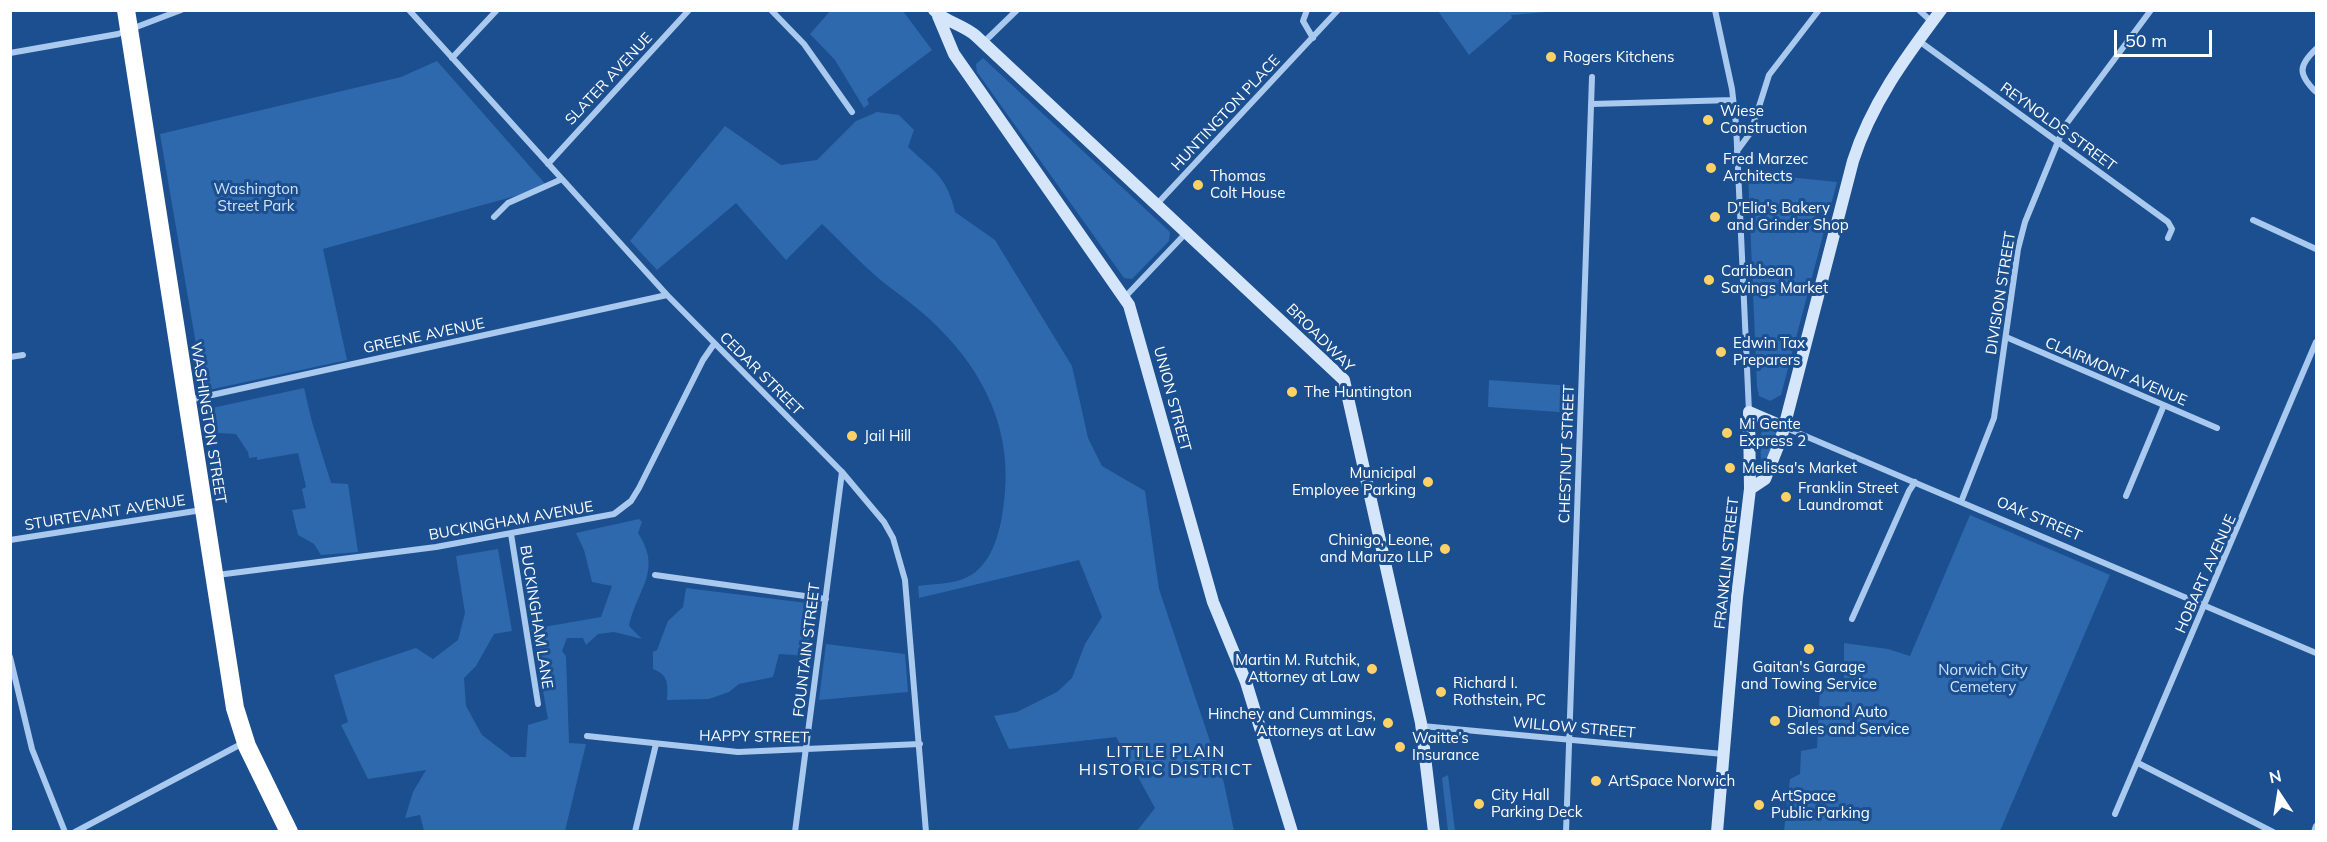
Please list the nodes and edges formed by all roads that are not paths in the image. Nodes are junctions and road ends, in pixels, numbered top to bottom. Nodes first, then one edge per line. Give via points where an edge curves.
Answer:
1 (126, 10) edge
2 (181, 10) edge
3 (409, 10) edge
4 (497, 10) edge
5 (688, 10) edge
6 (771, 10) edge
7 (1017, 10) edge
8 (1306, 10) edge
9 (1338, 10) edge
10 (1715, 10) edge
11 (1819, 10) edge
12 (1919, 10) edge
13 (1941, 10) edge
14 (2151, 10) edge
15 (936, 13) edge
16 (1932, 22) junction
17 (130, 31) junction
18 (1313, 38) junction
19 (1919, 41) junction
20 (983, 43) junction
21 (2316, 49) edge
22 (10, 53) edge
23 (452, 58) junction
24 (1592, 77) dead end
25 (2316, 92) edge
26 (1733, 100) junction
27 (1592, 104) junction
28 (852, 112) dead end
29 (2058, 142) junction
30 (1737, 151) junction
31 (548, 164) junction
32 (562, 179) junction
33 (1157, 204) junction
34 (494, 217) dead end
35 (2253, 220) dead end
36 (1187, 232) junction
37 (2168, 238) dead end
38 (2316, 249) edge
39 (667, 295) junction
40 (1125, 297) junction
41 (2006, 337) junction
42 (2316, 342) edge
43 (714, 344) junction
44 (23, 355) dead end
45 (10, 357) edge
46 (186, 401) junction
47 (2164, 405) junction
48 (1749, 412) junction
49 (1784, 427) junction
50 (2217, 428) dead end
51 (842, 472) junction
52 (1915, 482) junction
53 (1750, 489) junction
54 (2126, 496) dead end
55 (1961, 502) junction
56 (203, 510) junction
57 (511, 534) junction
58 (10, 540) edge
59 (213, 575) junction
60 (655, 575) dead end
61 (826, 599) junction
62 (2206, 606) junction
63 (1852, 619) dead end
64 (2316, 653) edge
65 (10, 657) edge
66 (538, 704) dead end
67 (1422, 726) junction
68 (587, 736) dead end
69 (1569, 740) junction
70 (245, 742) junction
71 (656, 744) junction
72 (920, 744) junction
73 (806, 750) junction
74 (1723, 754) junction
75 (2138, 763) junction
76 (2115, 814) dead end
77 (2316, 826) edge
78 (65, 831) edge
79 (75, 831) edge
80 (289, 831) edge
81 (635, 831) edge
82 (795, 831) edge
83 (926, 831) edge
84 (1292, 831) edge
85 (1434, 831) edge
86 (1566, 831) edge
87 (1717, 831) edge
88 (2273, 831) edge
89 (2314, 831) edge

1 - 17 highway, WASHINGTON STREET
2 - 17 street
3 - 23 street, CEDAR STREET
4 - 23 street
5 - 31 street, SLATER AVENUE
6 - 28 street via 804,44
7 - 20 street
8 - 18 street via 1303,21
9 - 18 street, HUNTINGTON PLACE
10 - 26 street, FRANKLIN STREET
11 - 30 street via 1769,75 1751,132
12 - 16 street
13 - 16 main road
14 - 29 street, DIVISION STREET via 2067,124
15 - 20 main road, BROADWAY via 963,26
15 - 40 main road, UNION STREET via 954,54
16 - 19 main road
17 - 22 street
17 - 46 highway, WASHINGTON STREET
18 - 33 street, HUNTINGTON PLACE
19 - 29 street, REYNOLDS STREET
19 - 49 main road via 1880,97 1858,143
20 - 33 main road, BROADWAY
21 - 25 street via 2302,68 2305,80
23 - 31 street, CEDAR STREET
24 - 27 street, CHESTNUT STREET
26 - 27 street
26 - 30 street, FRANKLIN STREET
27 - 69 street, CHESTNUT STREET
29 - 37 street, REYNOLDS STREET via 2171,225
29 - 41 street, DIVISION STREET via 2021,236
30 - 48 street, FRANKLIN STREET
31 - 32 street, CEDAR STREET
32 - 34 street via 508,203
32 - 39 street, CEDAR STREET
33 - 36 main road, BROADWAY
35 - 38 street
36 - 40 street
36 - 67 main road, BROADWAY via 1344,380
39 - 43 street, CEDAR STREET
39 - 46 street, GREENE AVENUE
40 - 84 main road, UNION STREET via 1213,602 1246,682
41 - 47 street, CLAIRMONT AVENUE
41 - 55 street, DIVISION STREET via 1994,418
42 - 62 street, HOBART AVENUE
43 - 51 street, CEDAR STREET
43 - 57 street, BUCKINGHAM AVENUE via 639,488 623,508 605,517
44 - 45 street
46 - 56 highway, WASHINGTON STREET
47 - 50 street, CLAIRMONT AVENUE
47 - 54 street
48 - 49 main road, OAK STREET
48 - 53 main road, FRANKLIN STREET
49 - 52 street, OAK STREET
49 - 53 main road via 1770,471
51 - 61 street, FOUNTAIN STREET
51 - 72 street, CEDAR STREET via 884,522 900,559
52 - 55 street, OAK STREET
52 - 63 street
53 - 74 main road, FRANKLIN STREET
55 - 62 street, OAK STREET
56 - 58 street, STURTEVANT AVENUE
56 - 59 highway, WASHINGTON STREET
57 - 59 street, BUCKINGHAM AVENUE
57 - 66 street, BUCKINGHAM LANE
59 - 70 highway, WASHINGTON STREET via 235,708
60 - 61 street
61 - 73 street, FOUNTAIN STREET
62 - 64 street, OAK STREET
62 - 75 street, HOBART AVENUE
65 - 78 street via 32,749
67 - 69 street, WILLOW STREET
67 - 85 main road, BROADWAY
68 - 71 street, HAPPY STREET
69 - 74 street, WILLOW STREET
69 - 86 street, CHESTNUT STREET
70 - 79 street
70 - 80 highway, WASHINGTON STREET
71 - 73 street, HAPPY STREET via 738,752
71 - 81 street
72 - 73 street, HAPPY STREET
72 - 83 street, CEDAR STREET
73 - 82 street, FOUNTAIN STREET
74 - 87 main road, FRANKLIN STREET
75 - 76 street, HOBART AVENUE
75 - 88 street
77 - 89 street

